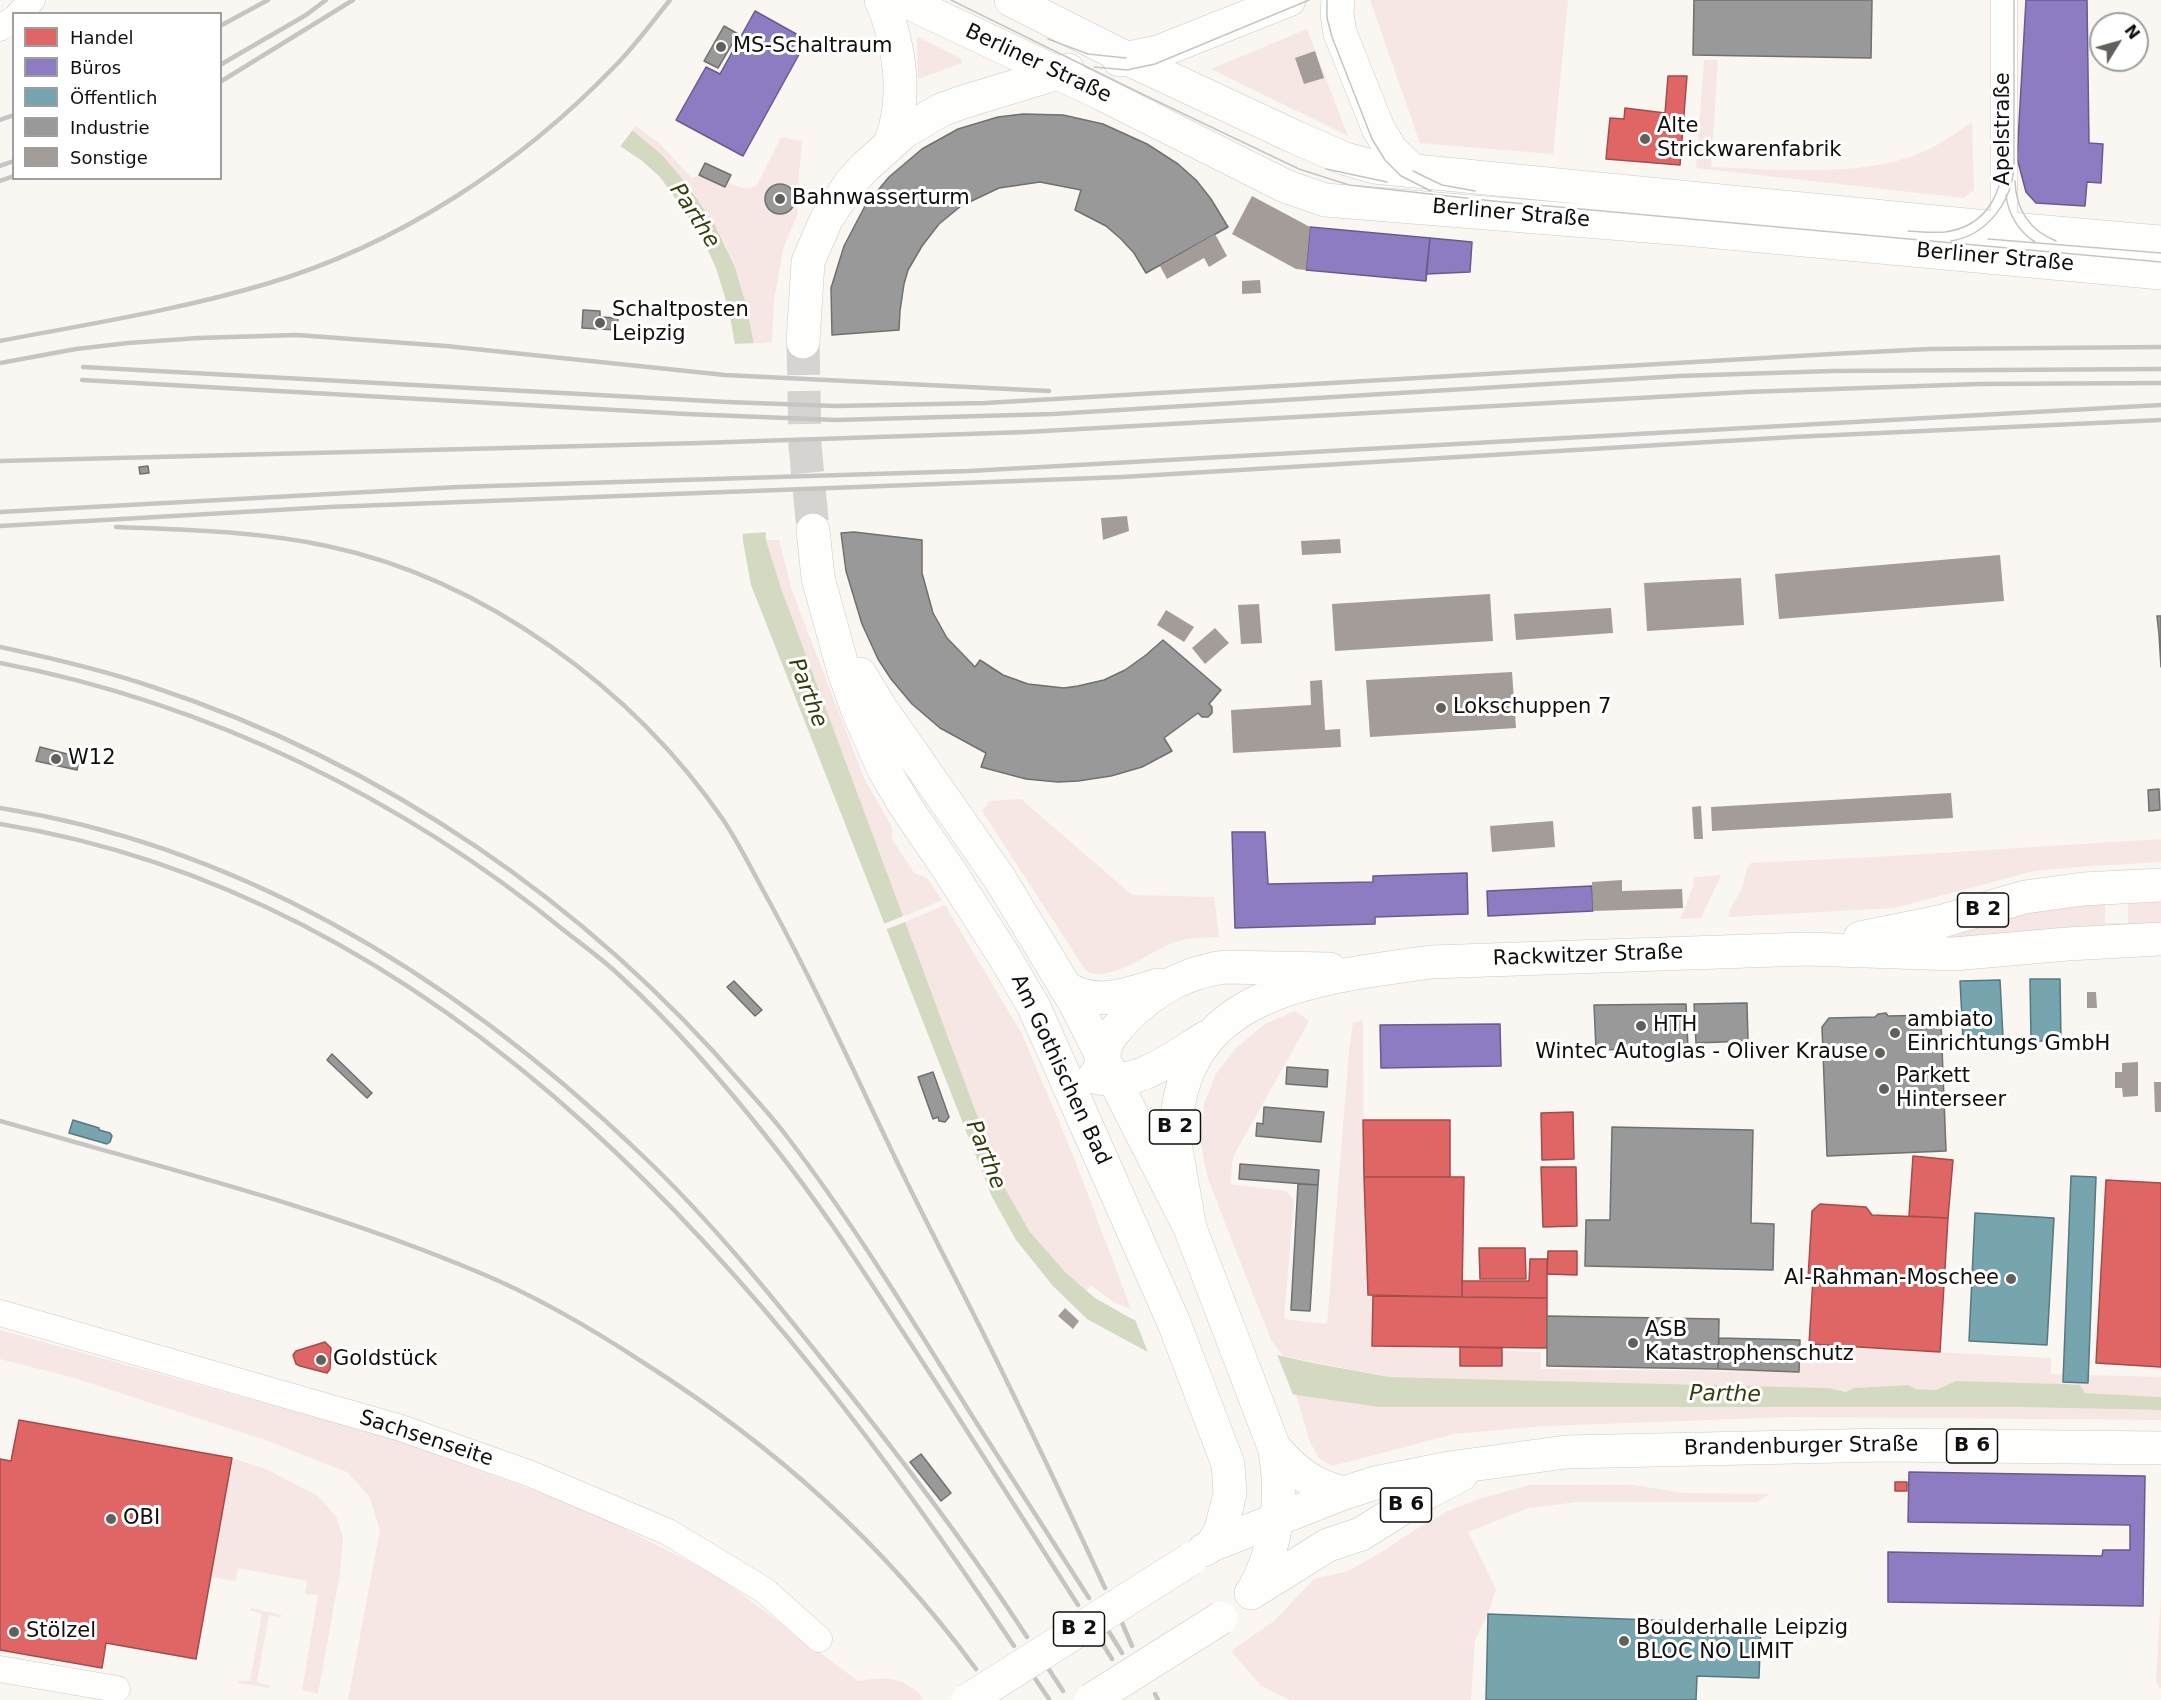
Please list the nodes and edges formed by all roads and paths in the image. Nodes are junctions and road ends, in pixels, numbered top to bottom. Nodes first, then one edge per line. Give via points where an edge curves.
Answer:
1 (32, 0) edge
2 (881, 0) edge
3 (903, 0) edge
4 (1011, 0) edge
5 (1289, 0) edge
6 (1338, 0) edge
7 (2004, 0) edge
8 (21, 12) edge
9 (1112, 61) junction
10 (1057, 73) junction
11 (890, 144) junction
12 (1413, 171) junction
13 (2161, 242) edge
14 (2004, 244) junction
15 (2161, 273) edge
16 (803, 342) tunnel mouth
17 (813, 530) tunnel mouth
18 (831, 627) junction
19 (2161, 885) edge
20 (2161, 939) edge
21 (1806, 949) junction
22 (1371, 970) junction
23 (1174, 981) junction
24 (1065, 987) junction
25 (1212, 1034) junction
26 (1059, 1061) junction
27 (1104, 1072) junction
28 (1096, 1147) junction
29 (1190, 1228) junction
30 (0, 1313) edge
31 (1274, 1447) junction
32 (2159, 1450) edge
33 (1228, 1464) junction
34 (1485, 1464) junction
35 (1344, 1493) junction
36 (1276, 1521) junction
37 (1328, 1545) junction
38 (1202, 1552) junction
39 (1253, 1591) junction
40 (819, 1638) dead end
41 (0, 1669) edge
42 (117, 1689) dead end
43 (968, 1700) edge
44 (1091, 1700) edge

1 - 8 street
2 - 11 main road via 899,69 899,112
3 - 10 main road, Berliner Straße
4 - 9 main road, Berliner Straße
5 - 9 main road via 1158,52
6 - 12 main road via 1340,33 1378,128 1391,150
7 - 14 street, Apelstraße
9 - 10 main road
9 - 12 main road, Berliner Straße via 1329,153 1374,167
10 - 11 main road via 951,106
10 - 14 main road, Berliner Straße via 1285,186 1325,200 1661,227
11 - 16 main road via 851,182 819,235 808,262
12 - 14 main road, Berliner Straße
13 - 14 main road, Berliner Straße
14 - 15 main road, Berliner Straße
17 - 18 main road, Am Gothischen Bad via 818,578
18 - 24 main road, Am Gothischen Bad via 882,710 1000,879
18 - 26 main road, Am Gothischen Bad via 854,702 883,768 1004,956
19 - 21 main road, Rackwitzer Straße / B 2 via 2025,897 1939,922
20 - 21 main road, Rackwitzer Straße / B 2 via 1954,954
21 - 22 main road, Rackwitzer Straße / B 2 via 1431,962
22 - 23 main road, Rackwitzer Straße / B 2 via 1243,966 1207,970
22 - 25 main road, Rackwitzer Straße / B 2 via 1268,996 1238,1011
23 - 24 main road via 1104,998 1086,997
23 - 27 main road, Rackwitzer Straße / B 2 via 1149,998 1108,1040
24 - 27 main road, Am Gothischen Bad
25 - 27 main road via 1138,1077
25 - 29 main road, Rackwitzer Straße / B 2 via 1186,1073 1177,1106 1176,1149
26 - 27 main road
26 - 28 main road, Am Gothischen Bad
27 - 28 main road, Rackwitzer Straße / B 2 via 1092,1118
27 - 29 main road, Am Gothischen Bad
28 - 33 main road, Am Gothischen Bad / B 2 via 1174,1323
29 - 31 main road, Am Gothischen Bad / B 2
30 - 40 street, Sachsenseite via 401,1428 531,1474 668,1532 764,1590
31 - 35 main road, Am Gothischen Bad via 1308,1480
31 - 36 main road, Am Gothischen Bad / B 2 via 1279,1478
32 - 34 main road, Brandenburger Straße / B 6 via 1786,1446 1566,1452
33 - 36 main road, Am Gothischen Bad
33 - 38 main road, Am Gothischen Bad / B 2 via 1230,1493 1221,1529
34 - 35 main road, Brandenburger Straße / B 6 via 1413,1474
34 - 37 main road, Brandenburger Straße / B 6 via 1428,1492 1361,1534
35 - 36 main road, Brandenburger Straße
36 - 37 main road via 1301,1539
36 - 38 main road, Brandenburger Straße
36 - 39 main road, Am Gothischen Bad / B 2 via 1268,1558
37 - 39 main road, Brandenburger Straße
38 - 43 main road, Brandenburger Straße / B 2, bridge
39 - 44 main road, Brandenburger Straße / B 2, bridge via 1221,1618
41 - 42 street

